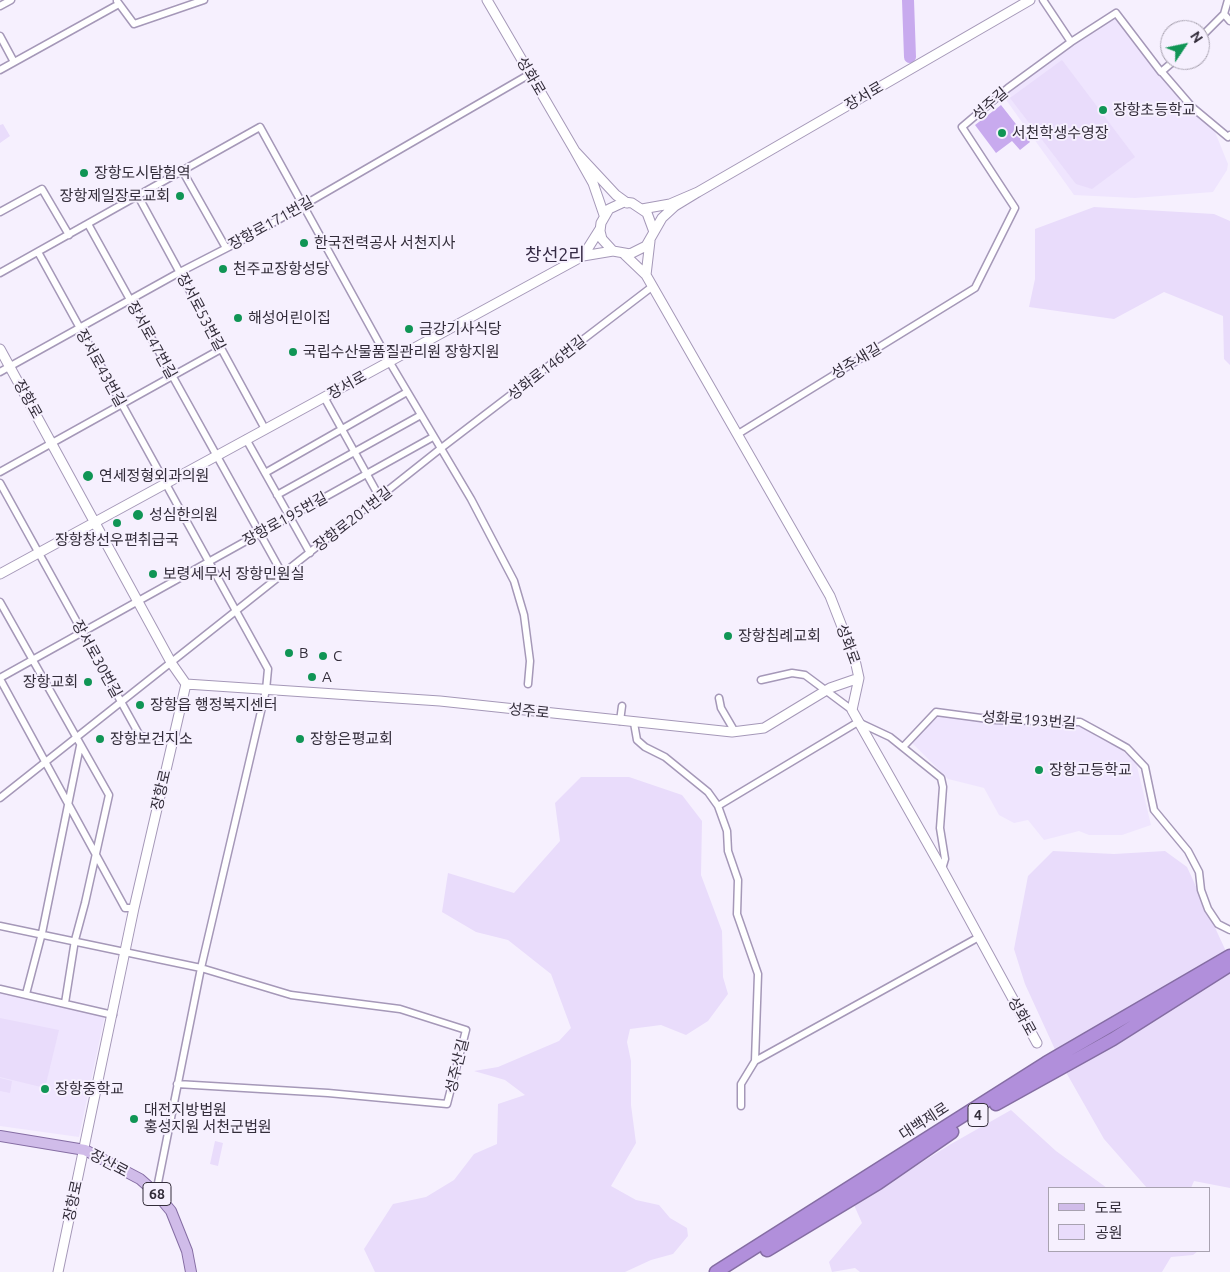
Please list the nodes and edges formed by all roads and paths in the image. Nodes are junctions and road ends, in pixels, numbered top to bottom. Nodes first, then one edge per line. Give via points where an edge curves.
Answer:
1 (11, 0) edge
2 (204, 0) edge
3 (487, 0) edge
4 (1030, 0) edge
5 (1043, 0) edge
6 (1228, 0) edge
7 (118, 2) edge
8 (0, 6) edge
9 (1224, 14) junction
10 (1230, 21) edge
11 (1210, 28) edge
12 (0, 36) edge
13 (1071, 42) junction
14 (14, 62) junction
15 (0, 70) edge
16 (1161, 71) joint
17 (530, 74) junction
18 (1230, 135) edge
19 (575, 152) junction
20 (182, 170) junction
21 (698, 192) junction
22 (137, 194) junction
23 (627, 203) junction
24 (303, 205) junction
25 (642, 209) junction
26 (0, 212) edge
27 (604, 215) junction
28 (88, 224) junction
29 (600, 229) junction
30 (68, 235) junction
31 (652, 236) junction
32 (226, 248) junction
33 (613, 251) junction
34 (38, 252) junction
35 (624, 254) junction
36 (582, 256) junction
37 (180, 272) junction
38 (0, 273) edge
39 (646, 275) junction
40 (653, 286) junction
41 (975, 288) joint
42 (130, 300) junction
43 (79, 329) junction
44 (0, 349) edge
45 (221, 349) junction
46 (390, 361) junction
47 (10, 367) junction
48 (0, 372) edge
49 (172, 376) junction
50 (407, 392) junction
51 (324, 396) junction
52 (121, 405) junction
53 (420, 415) junction
54 (265, 429) junction
55 (342, 429) junction
56 (738, 434) junction
57 (433, 437) junction
58 (246, 439) junction
59 (52, 443) junction
60 (440, 449) junction
61 (355, 452) junction
62 (216, 456) junction
63 (0, 472) edge
64 (264, 473) junction
65 (367, 473) junction
66 (0, 483) edge
67 (166, 484) junction
68 (278, 495) junction
69 (380, 498) junction
70 (290, 517) junction
71 (95, 522) junction
72 (260, 534) junction
73 (38, 553) junction
74 (310, 553) junction
75 (208, 563) junction
76 (0, 574) edge
77 (283, 575) junction
78 (0, 602) edge
79 (138, 602) junction
80 (236, 612) junction
81 (82, 632) junction
82 (33, 660) junction
83 (172, 664) junction
84 (0, 678) edge
85 (859, 678) junction
86 (760, 680) dead end
87 (186, 684) junction
88 (528, 684) dead end
89 (266, 690) junction
90 (825, 691) junction
91 (719, 698) dead end
92 (120, 702) junction
93 (622, 706) dead end
94 (852, 710) junction
95 (620, 721) junction
96 (858, 722) junction
97 (634, 723) junction
98 (735, 732) junction
99 (76, 738) junction
100 (173, 740) junction
101 (80, 746) junction
102 (903, 746) junction
103 (45, 760) junction
104 (0, 798) edge
105 (69, 802) junction
106 (718, 806) junction
107 (96, 851) junction
108 (942, 869) junction
109 (134, 908) junction
110 (0, 926) edge
111 (1230, 930) edge
112 (42, 933) junction
113 (979, 937) junction
114 (75, 940) junction
115 (126, 951) junction
116 (1230, 956) edge
117 (1230, 965) edge
118 (201, 968) junction
119 (0, 989) edge
120 (26, 994) junction
121 (64, 1003) junction
122 (113, 1015) junction
123 (1037, 1043) dead end
124 (755, 1061) junction
125 (178, 1084) junction
126 (741, 1106) dead end
127 (0, 1136) edge
128 (85, 1150) junction
129 (156, 1193) junction
130 (723, 1270) edge
131 (58, 1272) edge
132 (192, 1272) edge
133 (710, 1272) edge

1 - 8 street
2 - 7 street via 134,24
3 - 17 street, 성화로
4 - 21 street, 장서로
5 - 13 street
6 - 9 street
7 - 14 street
9 - 10 street
9 - 11 street
12 - 14 street
13 - 16 street, 성주길 via 1116,13
13 - 41 street, 성주길 via 962,127 1015,208
14 - 15 street
16 - 18 street via 1192,107 1228,137
17 - 19 street, 성화로
17 - 24 street, 장항로171번길
19 - 23 street
19 - 27 street
20 - 22 street
20 - 24 street via 260,127
20 - 32 street
21 - 25 street via 670,204
21 - 31 street via 662,218
22 - 28 street
22 - 37 street, 장서로53번길
23 - 25 street
23 - 27 street via 616,204
24 - 32 street, 장항로171번길
24 - 46 street
25 - 31 street via 647,213
26 - 30 street via 42,189
27 - 29 street
28 - 30 street
28 - 42 street, 장서로47번길
29 - 33 street via 602,239
29 - 36 street
30 - 34 street
31 - 35 street via 639,252
31 - 39 street
32 - 37 street, 장항로171번길
33 - 35 street
33 - 36 street
34 - 38 street
34 - 43 street, 장서로43번길
35 - 39 street, 성화로
36 - 46 street, 장서로
37 - 42 street, 장항로171번길
37 - 45 street, 장서로53번길
39 - 40 street, 성화로
40 - 56 street, 성화로
40 - 60 street, 성화로146번길
41 - 56 street, 성주새길
42 - 43 street, 장항로171번길
42 - 49 street, 장서로47번길
43 - 47 street, 장항로171번길
43 - 52 street, 장서로43번길
44 - 47 street, 장항로
45 - 49 street
45 - 54 street, 장서로53번길
46 - 50 street
46 - 51 street, 장서로
47 - 48 street, 장항로171번길
47 - 59 street, 장항로
49 - 52 street
49 - 62 street, 장서로47번길
50 - 53 street
50 - 55 street
51 - 54 street, 장서로
51 - 55 street
52 - 59 street
52 - 67 street, 장서로43번길
53 - 57 street
53 - 61 street
54 - 58 street, 장서로
55 - 61 street
55 - 64 street
56 - 85 street, 성화로 via 830,596
57 - 60 street
57 - 65 street, 장항로195번길
58 - 62 street, 장서로
58 - 64 street
59 - 63 street
59 - 71 street, 장항로
60 - 69 street, 장항로201번길
60 - 88 street via 472,499 514,581 526,624 530,661
61 - 65 street
61 - 68 street
62 - 67 street, 장서로
62 - 72 street
64 - 68 street
65 - 69 street
65 - 70 street, 장항로195번길
66 - 73 street, 장서로30번길
67 - 71 street, 장서로
67 - 75 street, 장서로43번길
68 - 70 street
69 - 74 street, 장항로201번길
70 - 72 street, 장항로195번길
70 - 74 street
71 - 73 street, 장서로
71 - 79 street, 장항로
72 - 75 street, 장항로195번길
72 - 77 street
73 - 76 street, 장서로
73 - 81 street, 장서로30번길
74 - 77 street, 장항로201번길
75 - 79 street, 장항로195번길
75 - 80 street, 장서로43번길
77 - 80 street, 장항로201번길
78 - 82 street
79 - 81 street, 장항로195번길
79 - 83 street, 장항로
80 - 83 street, 장항로201번길
80 - 89 street, 장서로43번길 via 268,669
81 - 82 street, 장항로195번길
81 - 92 street, 장서로30번길
82 - 84 street, 장항로195번길
82 - 99 street
83 - 87 street, 장항로
83 - 92 street, 장항로201번길
84 - 103 street
85 - 90 street, 성주로
85 - 94 street, 성화로
86 - 90 street via 792,673 805,675
87 - 89 street, 성주로
87 - 100 street, 장항로
89 - 95 street, 성주로 via 440,701
89 - 118 street
90 - 94 street
90 - 98 street, 성주로 via 764,728
91 - 98 street
92 - 99 street, 장항로201번길
92 - 100 street, 장서로30번길 via 140,736
93 - 95 street
94 - 96 street, 성화로
95 - 97 street, 성주로
96 - 102 street
96 - 106 street
96 - 108 street, 성화로
97 - 98 street, 성주로
97 - 106 street via 637,740 665,757 708,792
99 - 101 street
99 - 103 street, 장항로201번길
100 - 109 street, 장항로
101 - 105 street
101 - 107 street via 109,795
102 - 108 street via 941,778 940,828 945,859
102 - 111 street, 성화로193번길 via 936,712 996,720 1080,722 1127,748 1145,767 1154,810 1188,851 1199,872 1208,908 1218,924
103 - 104 street, 장항로201번길
103 - 105 street
105 - 107 street
105 - 112 street
106 - 124 street via 738,880 737,914 758,974
107 - 109 street via 126,908
107 - 114 street
108 - 113 street, 성화로
109 - 115 street, 장항로
110 - 112 street, 성주산길
112 - 114 street, 성주산길
112 - 120 street
113 - 123 street, 성화로
113 - 124 street
114 - 115 street, 성주산길
114 - 121 street
115 - 118 street, 성주산길
115 - 122 street, 장항로
116 - 130 highway, 대백제로 via 1046,1063
117 - 130 highway, 대백제로 / 4 via 1113,1039 988,1108 878,1183
118 - 125 street
118 - 125 street, 성주산길 via 291,995 400,1009 466,1030 447,1104
119 - 120 street
120 - 121 street
121 - 122 street
122 - 128 street, 장항로
124 - 126 street via 741,1084
125 - 129 street
127 - 128 main road, 장산로 / 68
128 - 129 main road, 장산로 / 68 via 140,1180
128 - 131 street, 장항로
129 - 132 main road, 장산로 / 68 via 170,1211
130 - 133 highway

